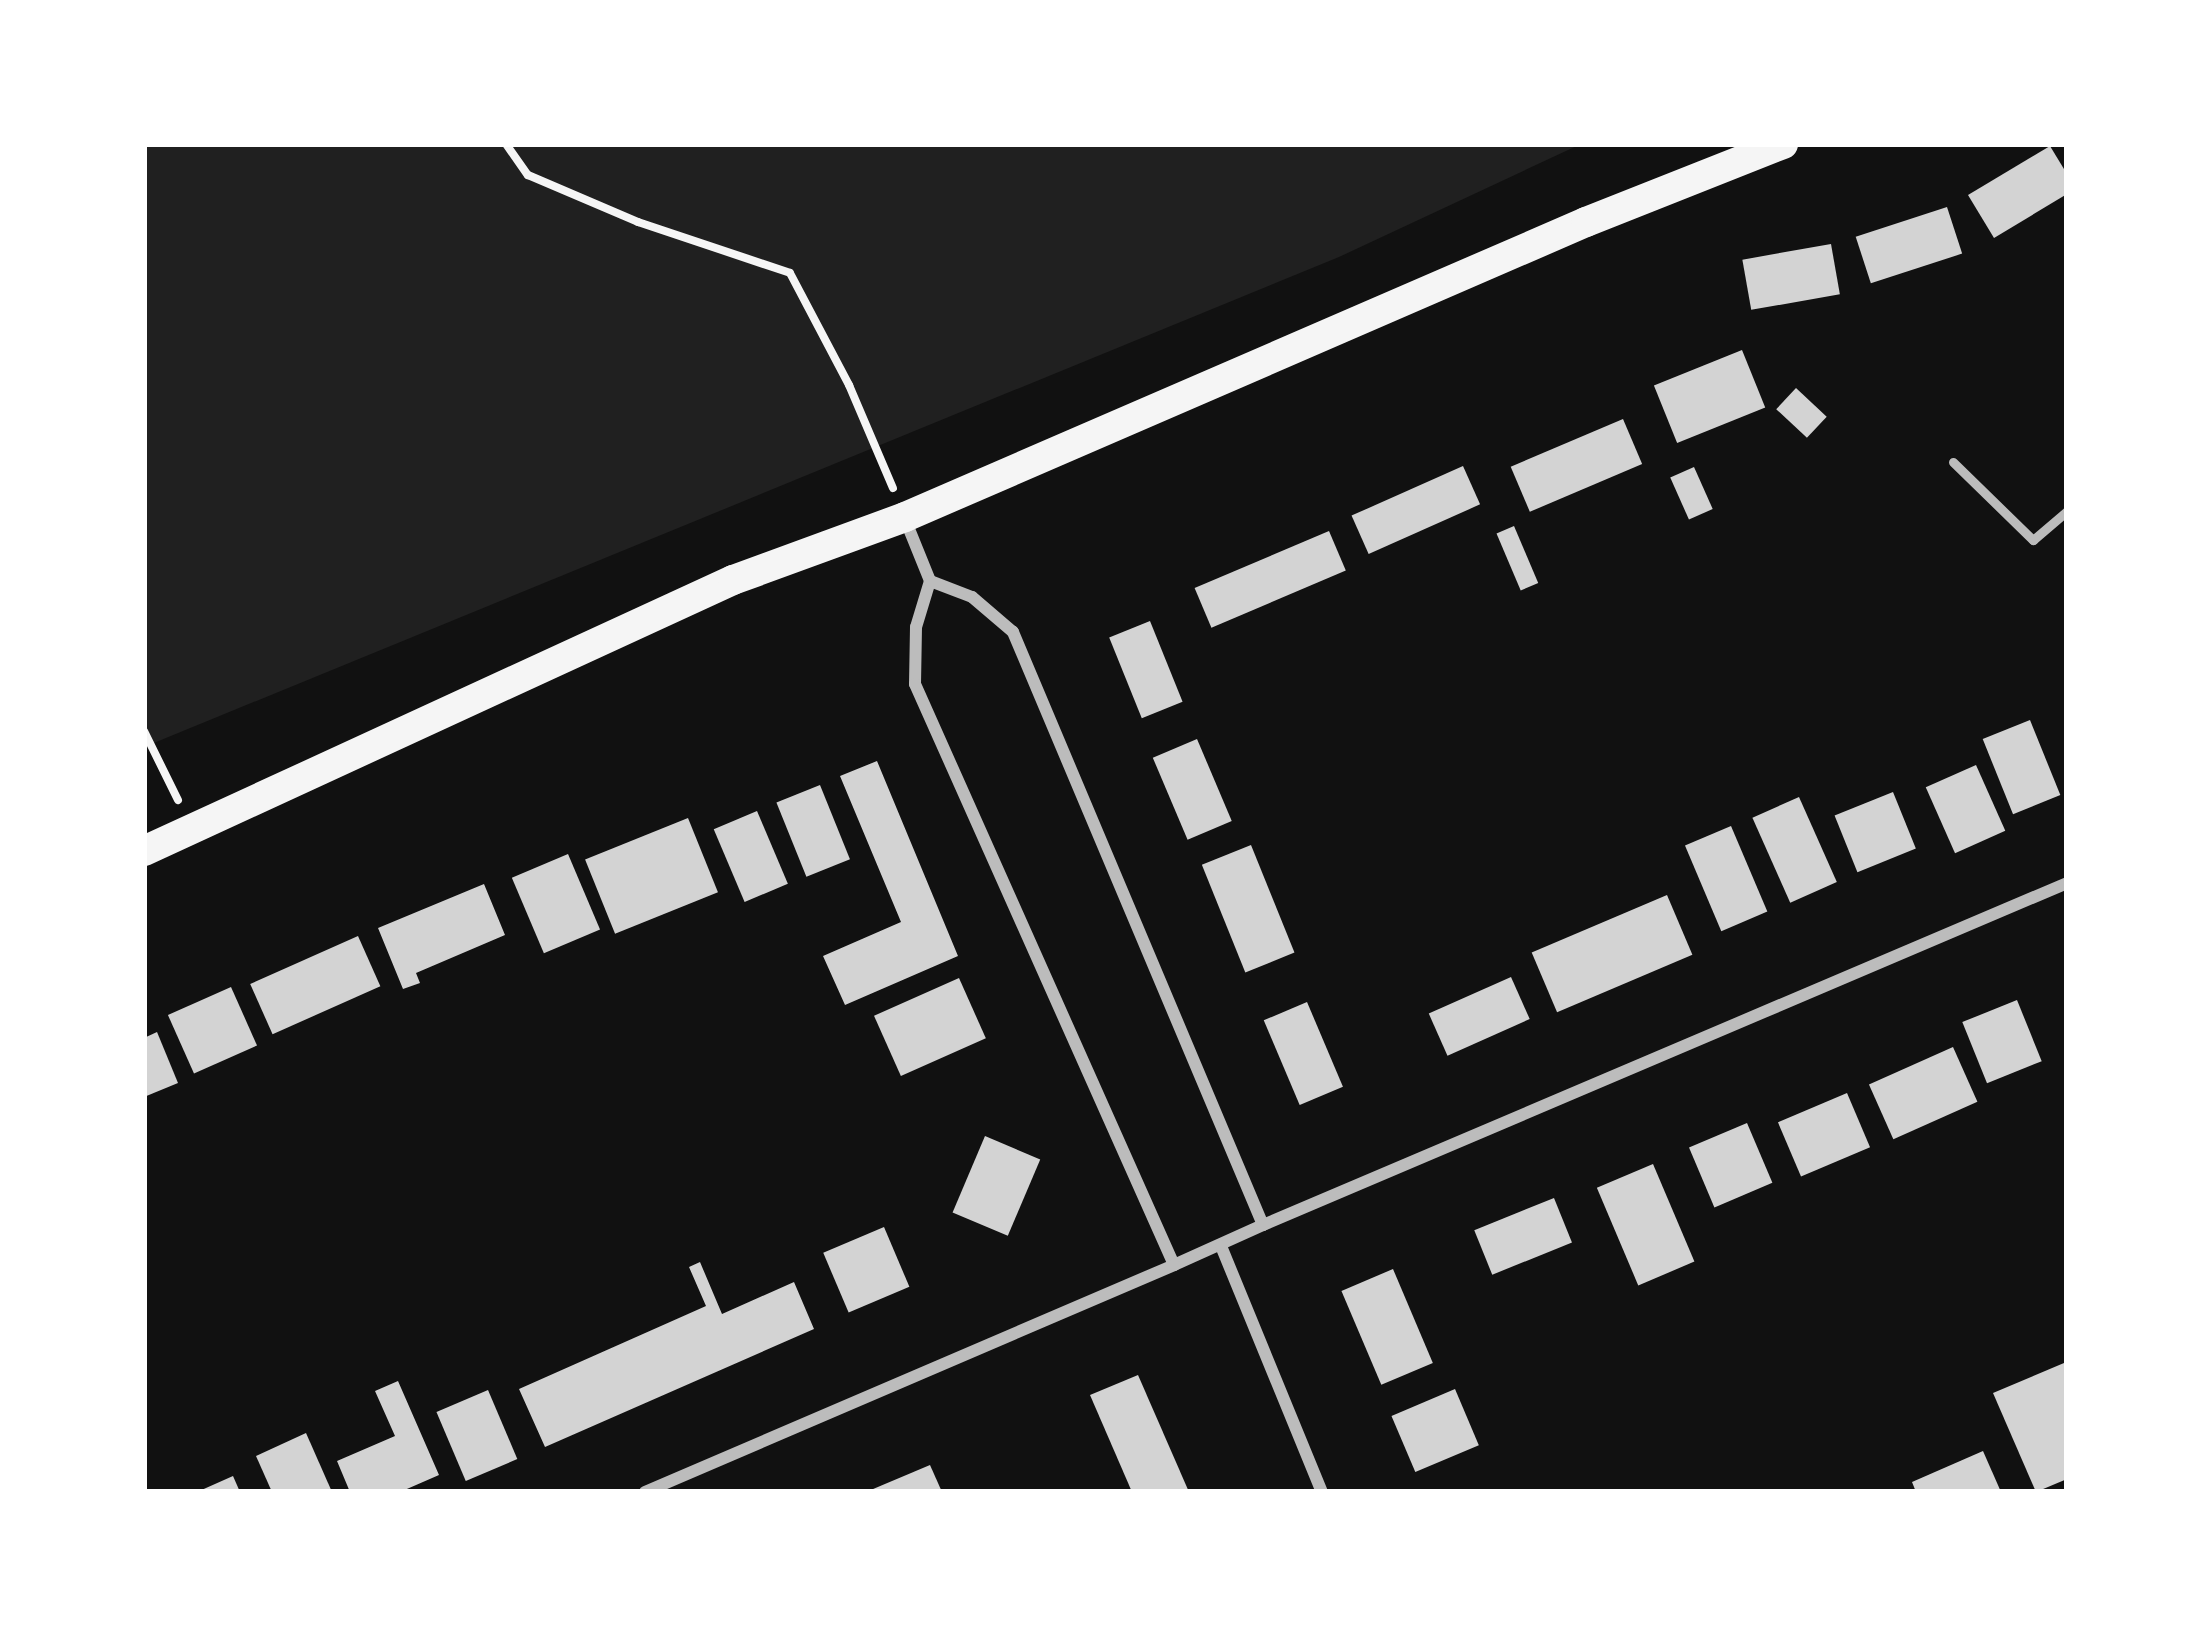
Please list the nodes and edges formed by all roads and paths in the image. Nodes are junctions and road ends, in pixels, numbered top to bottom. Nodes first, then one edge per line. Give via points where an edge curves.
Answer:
1 (506, 144) edge
2 (1783, 144) edge
3 (1953, 462) dead end
4 (2067, 512) edge
5 (905, 517) junction
6 (930, 581) junction
7 (144, 731) edge
8 (192, 829) junction
9 (144, 851) edge
10 (2067, 883) edge
11 (1263, 1225) junction
12 (1221, 1246) junction
13 (1174, 1265) junction
14 (645, 1492) edge
15 (1322, 1492) edge

1 - 5 path via 528,175 790,273
2 - 5 main road
3 - 4 lane via 2033,540
5 - 6 street
5 - 8 main road via 733,580
6 - 11 street via 972,597 1013,632
6 - 13 street via 916,627 915,684
7 - 8 path
8 - 9 main road
10 - 11 street
11 - 12 street
12 - 13 street
12 - 15 street
13 - 14 street

